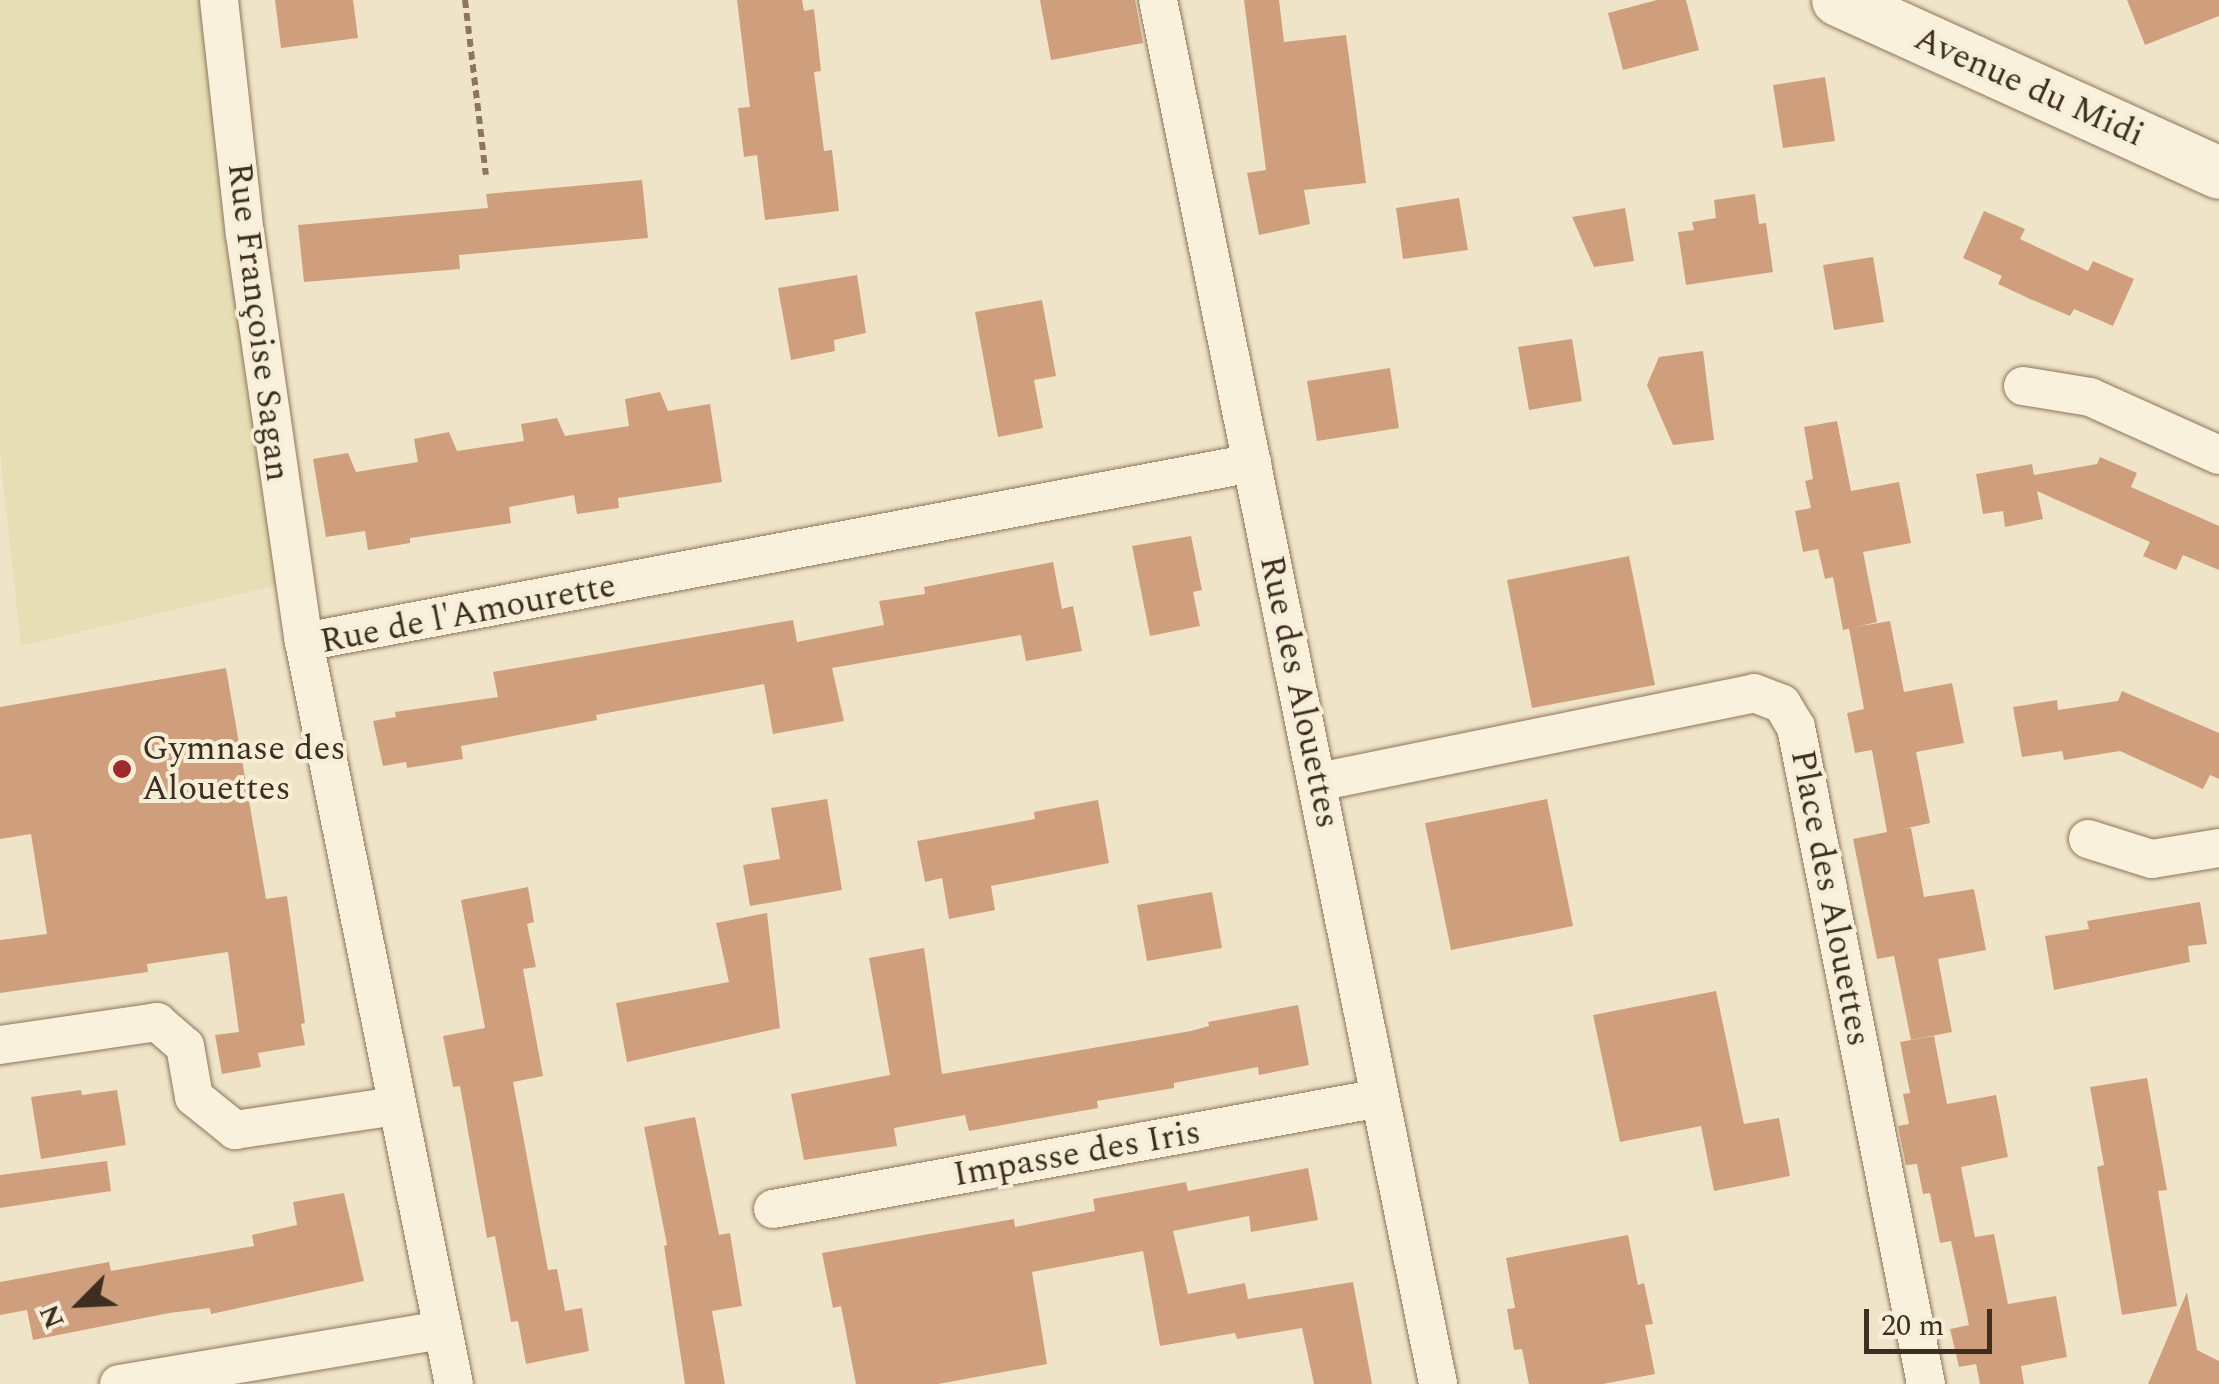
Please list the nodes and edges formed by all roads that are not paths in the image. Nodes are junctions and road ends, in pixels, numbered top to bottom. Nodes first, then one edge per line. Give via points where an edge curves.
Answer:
1 (219, 0) edge
2 (1158, 0) edge
3 (1838, 0) edge
4 (2219, 173) edge
5 (2023, 386) dead end
6 (2219, 455) edge
7 (1252, 463) junction
8 (304, 642) junction
9 (1318, 782) junction
10 (2088, 839) dead end
11 (2219, 848) edge
12 (0, 1045) edge
13 (1380, 1098) junction
14 (396, 1106) junction
15 (773, 1209) dead end
16 (444, 1330) junction
17 (119, 1384) edge
18 (454, 1384) edge
19 (1438, 1384) edge
20 (1926, 1384) edge

1 - 8 street, Rue Françoise Sagan
2 - 7 street, Rue des Alouettes
3 - 4 street, Avenue du Midi
5 - 6 street via 2090,397
7 - 8 street, Rue de l'Amourette
7 - 9 street, Rue des Alouettes
8 - 14 street, Rue de l'Amourette
9 - 13 street, Rue des Alouettes
9 - 20 street, Place des Alouettes via 1754,693 1782,704 1796,728
10 - 11 street via 2152,860
12 - 14 street via 156,1022 185,1046 194,1098 235,1130
13 - 15 street, Impasse des Iris
13 - 19 street, Rue des Alouettes
14 - 16 street, Rue de l'Amourette
16 - 17 street
16 - 18 street, Rue de l'Amourette

